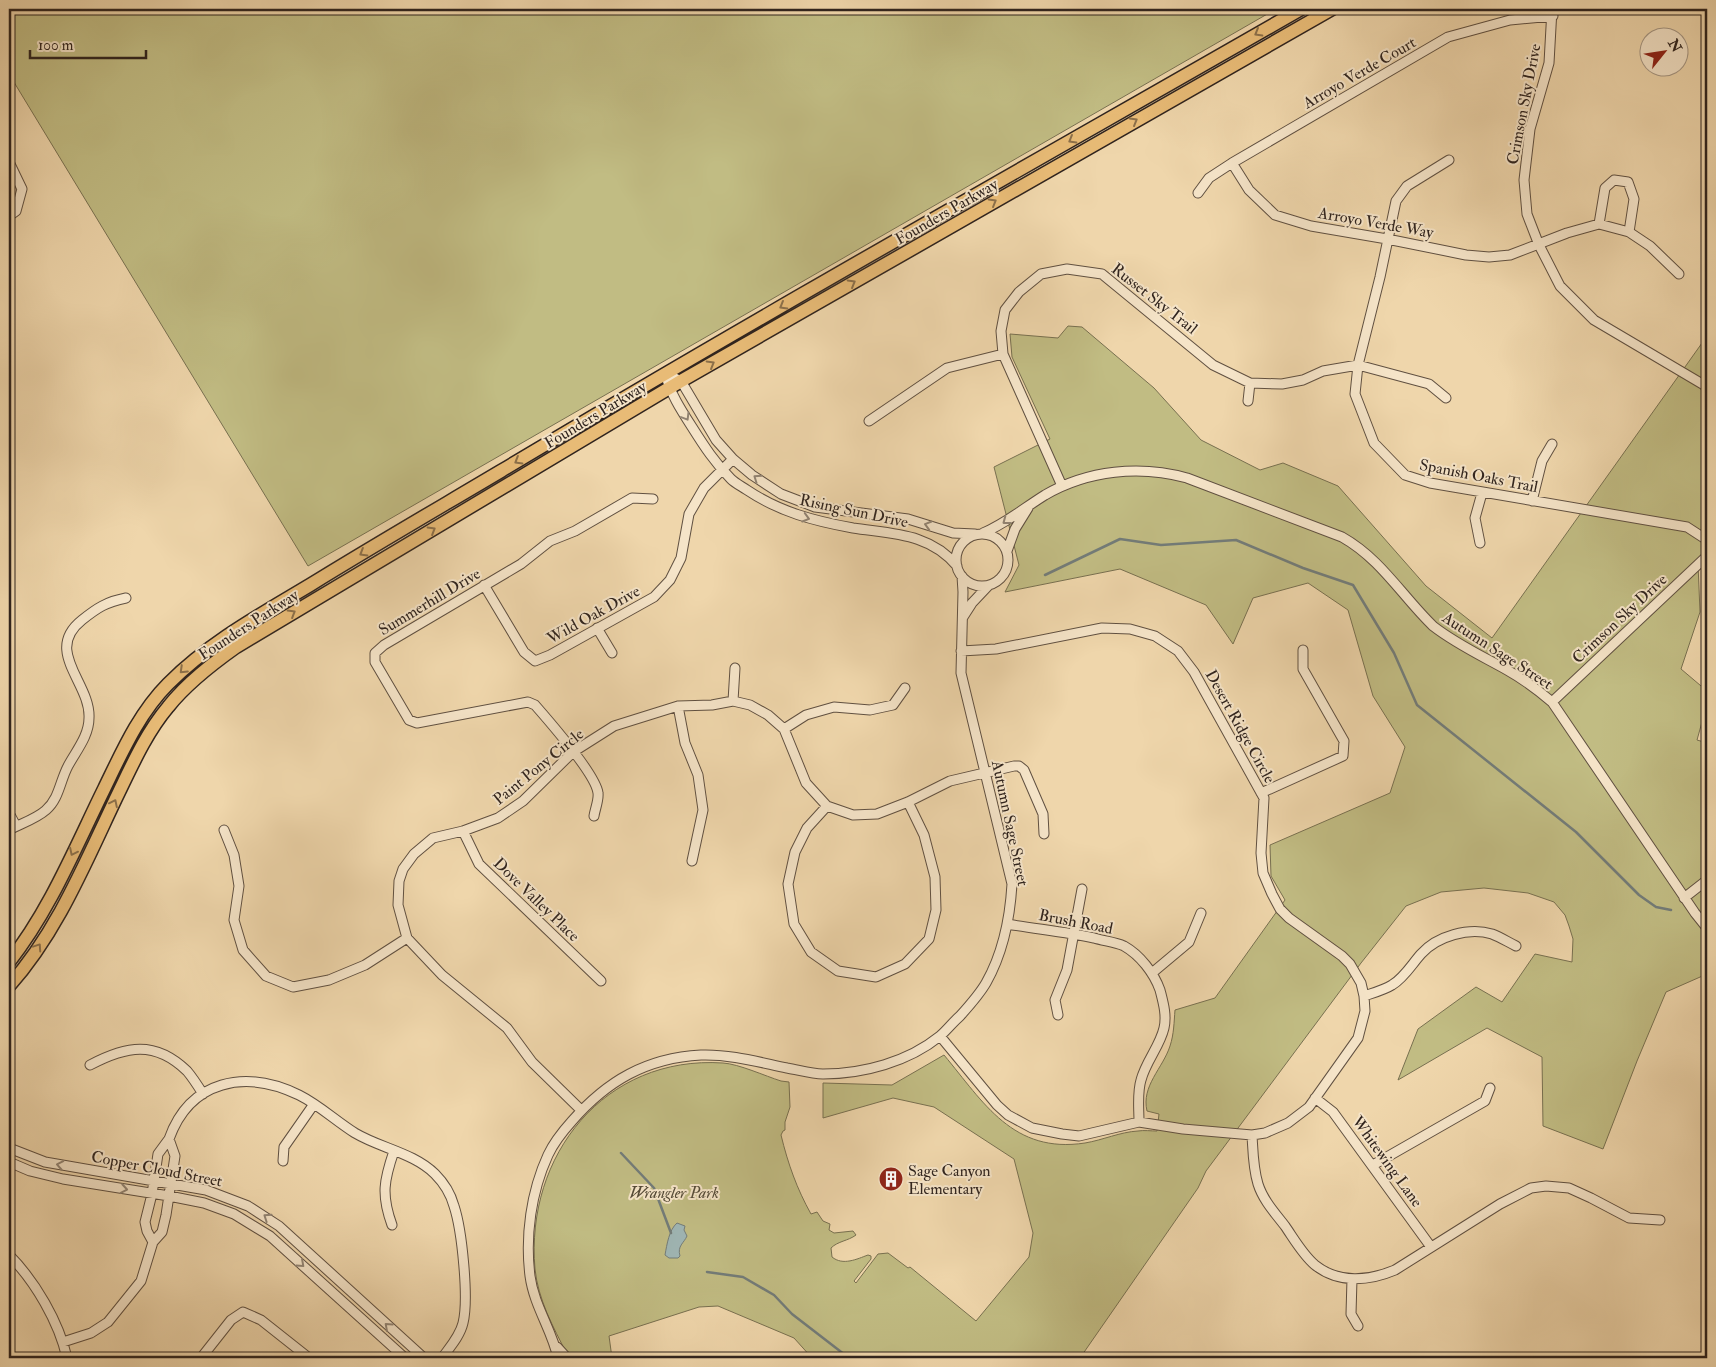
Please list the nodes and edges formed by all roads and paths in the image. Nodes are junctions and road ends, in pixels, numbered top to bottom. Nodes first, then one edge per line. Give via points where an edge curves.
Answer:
1 (1301, 9) edge
2 (1332, 9) edge
3 (1552, 13) edge
4 (1449, 160) dead end
5 (9, 162) edge
6 (1232, 163) junction
7 (1198, 193) dead end
8 (9, 216) edge
9 (1599, 224) junction
10 (1629, 232) junction
11 (1387, 238) junction
12 (1539, 245) junction
13 (1679, 274) dead end
14 (1003, 354) junction
15 (1358, 365) junction
16 (665, 373) junction
17 (681, 381) junction
18 (1250, 383) junction
19 (669, 388) junction
20 (1707, 389) edge
21 (1446, 398) dead end
22 (1248, 401) dead end
23 (869, 421) dead end
24 (1552, 444) dead end
25 (733, 459) junction
26 (722, 468) junction
27 (1062, 486) junction
28 (1482, 493) junction
29 (653, 498) dead end
30 (1532, 501) junction
31 (1029, 505) junction
32 (979, 534) junction
33 (1707, 540) edge
34 (1480, 543) dead end
35 (1007, 551) junction
36 (1707, 556) edge
37 (957, 566) junction
38 (962, 576) junction
39 (484, 585) junction
40 (990, 585) junction
41 (126, 598) dead end
42 (962, 620) junction
43 (597, 628) junction
44 (1303, 650) dead end
45 (961, 651) junction
46 (612, 653) dead end
47 (735, 668) dead end
48 (906, 688) dead end
49 (733, 701) junction
50 (1552, 702) junction
51 (678, 706) junction
52 (784, 729) junction
53 (573, 752) junction
54 (985, 774) junction
55 (1261, 793) junction
56 (908, 802) junction
57 (827, 806) junction
58 (9, 813) edge
59 (594, 816) dead end
60 (12, 828) edge
61 (224, 830) dead end
62 (464, 831) junction
63 (1044, 834) dead end
64 (692, 861) dead end
65 (1707, 880) edge
66 (1082, 889) dead end
67 (1684, 898) junction
68 (1201, 913) dead end
69 (1007, 924) junction
70 (1707, 928) edge
71 (1075, 934) junction
72 (407, 938) junction
73 (1516, 946) dead end
74 (9, 962) edge
75 (1152, 973) junction
76 (601, 981) dead end
77 (9, 986) edge
78 (1364, 996) junction
79 (1058, 1015) dead end
80 (940, 1036) junction
81 (90, 1065) dead end
82 (1490, 1088) dead end
83 (203, 1094) junction
84 (1316, 1098) junction
85 (314, 1104) junction
86 (581, 1110) junction
87 (1139, 1122) junction
88 (1252, 1135) junction
89 (169, 1139) junction
90 (9, 1148) edge
91 (394, 1151) junction
92 (283, 1161) dead end
93 (9, 1162) edge
94 (1373, 1165) junction
95 (154, 1182) junction
96 (171, 1184) junction
97 (152, 1194) junction
98 (169, 1196) junction
99 (1660, 1220) dead end
100 (392, 1225) dead end
101 (153, 1242) junction
102 (1431, 1247) junction
103 (9, 1255) edge
104 (1352, 1279) junction
105 (1358, 1326) dead end
106 (64, 1342) junction
107 (555, 1344) junction
108 (67, 1358) edge
109 (201, 1358) edge
110 (308, 1358) edge
111 (405, 1358) edge
112 (424, 1358) edge
113 (442, 1358) edge
114 (558, 1358) edge
115 (567, 1358) edge

1 -> 16 highway, Founders Parkway
17 -> 2 highway, Founders Parkway
3 - 6 street, Arroyo Verde Court via 1510,20 1448,37
3 - 12 street, Crimson Sky Drive via 1549,63 1530,129 1524,180 1527,214
4 - 11 street, Spanish Oaks Trail via 1407,186 1396,201
5 - 8 street via 22,189 16,211
6 - 7 street, Arroyo Verde Court via 1209,178
6 - 11 street, Arroyo Verde Way via 1248,190 1275,215 1311,226
9 - 10 street
9 - 10 street via 1605,188 1614,180 1628,182 1634,199
9 - 12 street, Arroyo Verde Way
10 - 13 street via 1650,246
11 - 12 street, Arroyo Verde Way via 1489,257 1510,255
11 - 15 street, Spanish Oaks Trail
12 - 20 street, Crimson Sky Drive via 1560,286 1594,320
14 - 18 street, Russet Sky Trail via 1001,331 1005,310 1019,292 1041,274 1067,269 1102,274 1213,365
14 - 23 street via 947,368
14 - 27 street, Russet Sky Trail
15 - 18 street, Russet Sky Trail via 1323,371 1303,380 1282,384
15 - 21 street via 1429,384
15 - 28 street, Spanish Oaks Trail via 1355,394 1374,443 1406,475
16 - 17 street
16 - 19 street, Rising Sun Drive
16 -> 74 highway, Founders Parkway via 228,634 189,664 156,697 139,722 51,898
17 - 19 highway, Founders Parkway
17 - 25 street, Rising Sun Drive via 716,440
18 - 22 street
19 -> 26 street, Rising Sun Drive via 709,455
77 -> 19 highway, Founders Parkway via 64,905 151,730 168,706 199,675 236,647
24 - 30 street via 1542,461
25 - 26 street, Wild Oak Drive
32 -> 25 street, Rising Sun Drive via 964,535 908,519 815,507 781,494
26 -> 37 street, Rising Sun Drive via 732,480 764,502 806,518 902,534 943,551
26 - 43 street, Wild Oak Drive via 704,488 689,514 681,558 670,580 654,597
27 - 31 street, Autumn Sage Street
27 - 50 street, Autumn Sage Street via 1125,471 1170,473 1342,537 1375,561 1432,626 1509,670
28 - 30 street, Spanish Oaks Trail
28 - 34 street via 1475,518
29 - 39 street, Summerhill Drive via 632,498 575,531 550,541 521,564
30 - 33 street, Spanish Oaks Trail via 1687,527
31 -> 32 street, Autumn Sage Street via 998,527
31 - 35 street
32 - 35 street via 998,538
32 - 37 street via 969,537 960,546
35 - 40 street via 1007,568
36 - 50 street, Crimson Sky Drive
37 - 38 street
38 - 40 street via 975,585
38 - 42 street, Autumn Sage Street
39 - 43 street, Wild Oak Drive via 524,652 535,660
39 - 53 street, Summerhill Drive via 384,645 375,653 374,662 409,720 417,723 434,721 528,702 535,705
40 - 42 street via 972,603
41 - 60 street via 109,601 97,608 77,624 68,637 66,650 69,662 90,715 86,734 67,768 55,800 45,811
42 - 45 street, Autumn Sage Street
43 - 46 street
44 - 55 street via 1303,669 1344,741 1343,756
45 - 54 street, Autumn Sage Street via 962,681
45 - 55 street, Desert Ridge Circle via 996,650 1102,628 1130,629 1155,636 1178,651 1194,672
47 - 49 street
48 - 52 street via 893,705 870,710 834,707 806,715
49 - 51 street, Paint Pony Circle
49 - 52 street, Paint Pony Circle via 768,714
50 - 67 street, Autumn Sage Street
51 - 53 street, Paint Pony Circle via 614,726
51 - 64 street via 685,743 698,775 703,810
52 - 57 street, Paint Pony Circle via 806,784
53 - 59 street via 598,793
53 - 62 street, Paint Pony Circle via 523,801 498,818
54 - 56 street, Paint Pony Circle via 950,781
54 - 63 street, Paint Pony Circle via 1014,766 1024,770 1043,814
54 - 69 street, Autumn Sage Street via 1012,884
55 - 78 street, Desert Ridge Circle via 1264,798 1263,873 1272,894 1289,918 1350,964
56 - 57 street, Paint Pony Circle via 878,814 853,815
56 - 57 street via 924,835 936,877 936,910 929,939 905,964 876,977 838,971 810,952 794,924 788,884 795,852 807,828
58 - 60 street
61 - 72 street via 234,855 239,886 234,920 243,950 266,976 292,987 329,980 364,965
62 - 72 street, Paint Pony Circle via 432,838 403,869 398,906
62 - 76 street, Dove Valley Place via 479,864
65 - 67 street
66 - 71 street
67 - 70 street, Autumn Sage Street
68 - 75 street via 1189,942
69 - 71 street, Brush Road
69 - 80 street, Autumn Sage Street via 985,986
71 - 75 street, Brush Road via 1124,947
71 - 79 street via 1067,970 1055,1000
72 - 86 street, Paint Pony Circle via 442,975 507,1028 532,1062
73 - 78 street via 1490,934 1467,933 1442,938 1422,952 1393,985
75 - 87 street, Brush Road via 1163,1001 1165,1026 1141,1079
78 - 84 street, Desert Ridge Circle via 1365,1012 1358,1038
80 - 86 street, Autumn Sage Street via 899,1060 851,1072 813,1073 728,1056 680,1057 636,1070 607,1086
80 - 87 street, Desert Ridge Circle via 998,1105 1008,1115 1032,1128 1079,1136
81 - 83 street via 127,1049 146,1050 175,1062
82 - 94 street via 1484,1101
83 - 85 street via 235,1081 252,1081 285,1089
83 - 89 street via 181,1114
84 - 88 street, Desert Ridge Circle via 1288,1124
84 - 94 street, Whitewing Lane via 1334,1112
85 - 91 street via 355,1133
85 - 92 street via 284,1146
86 - 107 street, Autumn Sage Street via 548,1154 537,1184 527,1248 536,1303
87 - 88 street, Desert Ridge Circle
88 - 104 street via 1255,1172 1262,1194 1316,1265
89 - 95 street via 158,1154
89 - 96 street via 175,1156
95 -> 90 street, Copper Cloud Street via 45,1162
91 - 100 street via 384,1197
91 - 113 street via 425,1165 435,1174 450,1196 457,1216 464,1315 461,1330
93 -> 97 street, Copper Cloud Street via 64,1179
94 - 102 street, Whitewing Lane
95 - 96 street, Copper Cloud Street
95 - 97 street
96 - 98 street
112 -> 96 street, Copper Cloud Street via 264,1215 215,1193
97 - 98 street, Copper Cloud Street
97 - 101 street via 145,1222
98 - 101 street via 162,1232
98 -> 111 street, Copper Cloud Street via 204,1203 234,1214 270,1236
99 - 102 street via 1629,1218 1569,1188 1546,1186 1531,1188 1500,1204
101 - 106 street via 141,1281 108,1322 90,1333
102 - 104 street via 1383,1275
103 - 106 street via 47,1306
104 - 105 street via 1351,1314
106 - 108 street
107 - 114 street, Autumn Sage Street
107 - 115 street, Autumn Sage Street
109 - 110 street via 231,1320 243,1312 261,1320

